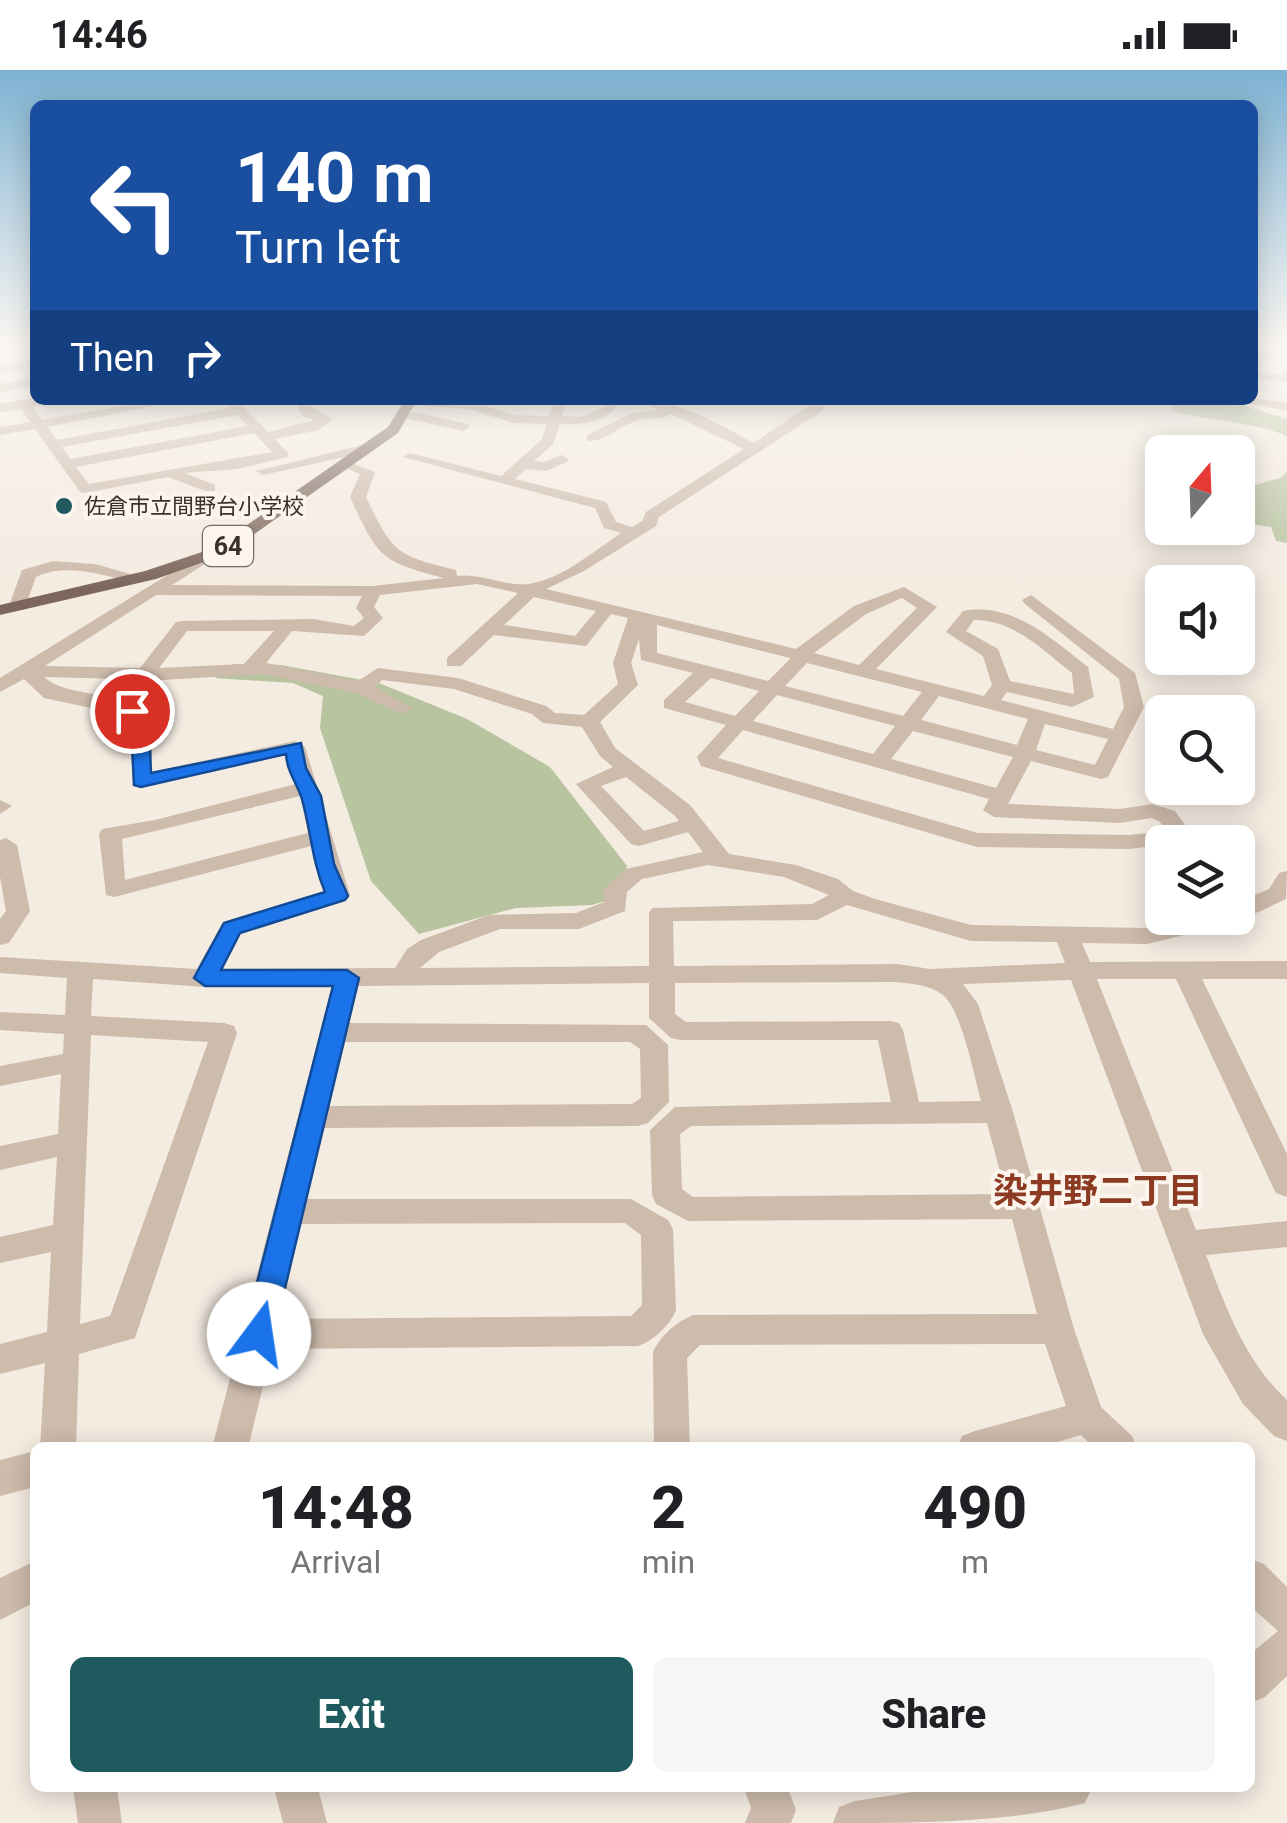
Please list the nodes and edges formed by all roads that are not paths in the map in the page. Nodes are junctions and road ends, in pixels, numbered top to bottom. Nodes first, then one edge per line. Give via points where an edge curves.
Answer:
1 (40, 424) joint
2 (148, 424) edge
3 (255, 424) edge
4 (317, 424) edge
5 (397, 424) edge
6 (452, 424) edge
7 (554, 424) edge
8 (622, 424) edge
9 (708, 424) edge
10 (793, 424) edge
11 (463, 427) dead end
12 (0, 431) edge
13 (264, 432) junction
14 (592, 438) dead end
15 (54, 444) junction
16 (751, 447) junction
17 (367, 448) junction
18 (410, 456) dead end
19 (562, 459) dead end
20 (69, 464) junction
21 (344, 464) junction
22 (523, 464) junction
23 (228, 466) junction
24 (171, 472) junction
25 (504, 480) junction
26 (210, 488) dead end
27 (601, 505) junction
28 (650, 518) junction
29 (634, 532) junction
30 (205, 557) junction
31 (136, 578) junction
32 (477, 579) junction
33 (156, 590) junction
34 (249, 590) junction
35 (528, 590) junction
36 (373, 591) junction
37 (1031, 600) dead end
38 (9, 608) edge
39 (607, 608) junction
40 (643, 616) junction
41 (224, 626) junction
42 (286, 626) junction
43 (493, 629) junction
44 (800, 658) junction
45 (454, 662) dead end
46 (251, 667) junction
47 (26, 671) junction
48 (706, 672) junction
49 (862, 673) junction
50 (144, 674) junction
51 (1002, 684) junction
52 (0, 686) edge
53 (362, 688) junction
54 (769, 689) junction
55 (933, 691) junction
56 (988, 704) junction
57 (402, 708) dead end
58 (1038, 717) junction
59 (589, 721) junction
60 (738, 723) junction
61 (906, 726) junction
62 (1118, 736) junction
63 (1025, 754) junction
64 (878, 762) junction
65 (629, 768) junction
66 (307, 788) junction
67 (1001, 797) junction
68 (694, 824) junction
69 (318, 837) junction
70 (976, 840) junction
71 (2, 850) edge
72 (720, 859) junction
73 (1287, 878) edge
74 (845, 896) junction
75 (1255, 904) edge
76 (1066, 933) junction
77 (1152, 935) edge
78 (0, 937) edge
79 (0, 966) edge
80 (1287, 970) edge
81 (1080, 971) junction
82 (1185, 971) junction
83 (80, 972) junction
84 (660, 976) junction
85 (927, 977) junction
86 (205, 978) junction
87 (347, 978) junction
88 (400, 978) junction
89 (0, 1022) edge
90 (76, 1026) junction
91 (334, 1033) junction
92 (76, 1061) junction
93 (0, 1076) edge
94 (908, 1112) junction
95 (999, 1112) junction
96 (312, 1117) junction
97 (71, 1143) junction
98 (0, 1158) edge
99 (1287, 1185) edge
100 (1025, 1206) junction
101 (289, 1212) junction
102 (1287, 1234) edge
103 (68, 1235) junction
104 (1184, 1244) junction
105 (0, 1250) edge
106 (1058, 1329) junction
107 (259, 1334) junction
108 (63, 1344) junction
109 (0, 1360) edge
110 (1088, 1418) junction
111 (1287, 1424) edge
112 (58, 1442) edge
113 (232, 1442) edge
114 (672, 1442) edge
115 (998, 1442) edge
116 (1113, 1442) edge
117 (30, 1470) edge
118 (0, 1478) edge
119 (30, 1583) edge
120 (1255, 1583) edge
121 (0, 1600) edge
122 (1287, 1615) edge
123 (1287, 1648) edge
124 (1255, 1677) edge
125 (95, 1792) edge
126 (297, 1792) edge
127 (767, 1792) edge
128 (1045, 1792) edge
129 (100, 1823) edge
130 (306, 1823) edge
131 (767, 1823) edge
132 (855, 1823) edge

1 - 12 street
1 - 15 street
2 - 15 street
3 - 13 street
4 - 13 street
5 - 17 main road, 64
6 - 11 street
7 - 22 street via 548,441
8 - 14 street
9 - 16 street
10 - 16 street
13 - 20 street
13 - 23 street via 282,454
15 - 20 street
16 - 28 street
17 - 21 main road, 64
17 - 23 street via 286,468
18 - 25 street
19 - 22 street via 546,467
20 - 24 street via 85,489
21 - 30 main road, 64
21 - 32 street via 368,472 358,497 381,546 410,564
22 - 25 street
23 - 24 street
24 - 26 street
25 - 27 street
27 - 28 street
27 - 29 street via 610,525
28 - 29 street
29 - 35 street via 566,578
30 - 31 main road, 64
30 - 33 street
31 - 38 main road, 64
31 - 38 street via 58,564 38,568
32 - 35 street
32 - 36 street
33 - 34 street
33 - 47 street
34 - 36 street
34 - 41 street
35 - 39 street
35 - 43 street
36 - 42 street via 365,608 374,618 358,632
37 - 62 street via 1128,677 1134,707
39 - 40 street
39 - 43 street via 580,642
40 - 44 street
40 - 48 street via 648,656
40 - 59 street via 622,663 628,685
41 - 42 street
41 - 50 street via 182,626
42 - 46 street
43 - 45 street
44 - 49 street
44 - 49 street via 873,601 904,592 928,607
44 - 54 street
46 - 50 street
46 - 53 street
47 - 50 street
47 - 52 street
47 - 66 street via 51,694 132,711 140,725 141,781 295,746 296,768
48 - 54 street
48 - 60 street via 671,704
49 - 55 street
51 - 51 street via 1072,701 1084,698 1081,671 1008,616 969,615 955,632 992,652
51 - 56 street
53 - 57 street
53 - 59 street via 378,674 458,684 550,719
54 - 60 street
54 - 61 street
55 - 56 street
55 - 61 street
56 - 58 street
58 - 62 street
58 - 63 street
59 - 65 street via 607,752
60 - 64 street
60 - 70 street via 708,762
61 - 63 street
61 - 64 street
62 - 63 street via 1100,773
63 - 67 street
64 - 67 street
65 - 68 street
65 - 68 street via 587,784 639,839
66 - 69 street
66 - 69 street via 110,834 114,890
67 - 70 street
67 - 70 street via 1098,813 1160,813 1180,833 1129,842
68 - 72 street
69 - 86 street via 338,896 232,928
71 - 78 street via 18,911
72 - 74 street via 788,870
72 - 88 street via 634,874 616,890 616,906 579,921 498,922 430,946
73 - 75 street via 1278,894
74 - 76 street via 971,933
74 - 84 street via 816,912 661,913
76 - 77 street
76 - 81 street
79 - 83 street
80 - 82 street
81 - 82 street
81 - 85 street
81 - 104 street
82 - 99 street
83 - 86 street
83 - 90 street
84 - 85 street
84 - 88 street
84 - 94 street via 662,1018 680,1031 890,1030
85 - 95 street via 965,1004
86 - 87 street
87 - 88 street
87 - 91 street
89 - 90 street
90 - 92 street
90 - 108 street via 224,1034 123,1328
91 - 96 street
91 - 96 street via 636,1032 654,1045 655,1102 638,1115
92 - 93 street
92 - 97 street
94 - 95 street
94 - 100 street via 685,1115 665,1130 667,1195 688,1210
95 - 100 street
96 - 101 street
97 - 98 street
97 - 103 street
100 - 106 street
101 - 107 street
101 - 107 street via 630,1211 657,1229 659,1311 638,1330
102 - 104 street
103 - 105 street
103 - 108 street
104 - 111 street via 1238,1369
106 - 110 street
106 - 114 street via 693,1330 670,1352
107 - 113 street
108 - 109 street
108 - 112 street
110 - 115 street
110 - 116 street
117 - 118 street
119 - 121 street
120 - 122 street
123 - 124 street
125 - 129 street
126 - 130 street
127 - 131 street via 774,1810
128 - 132 street

